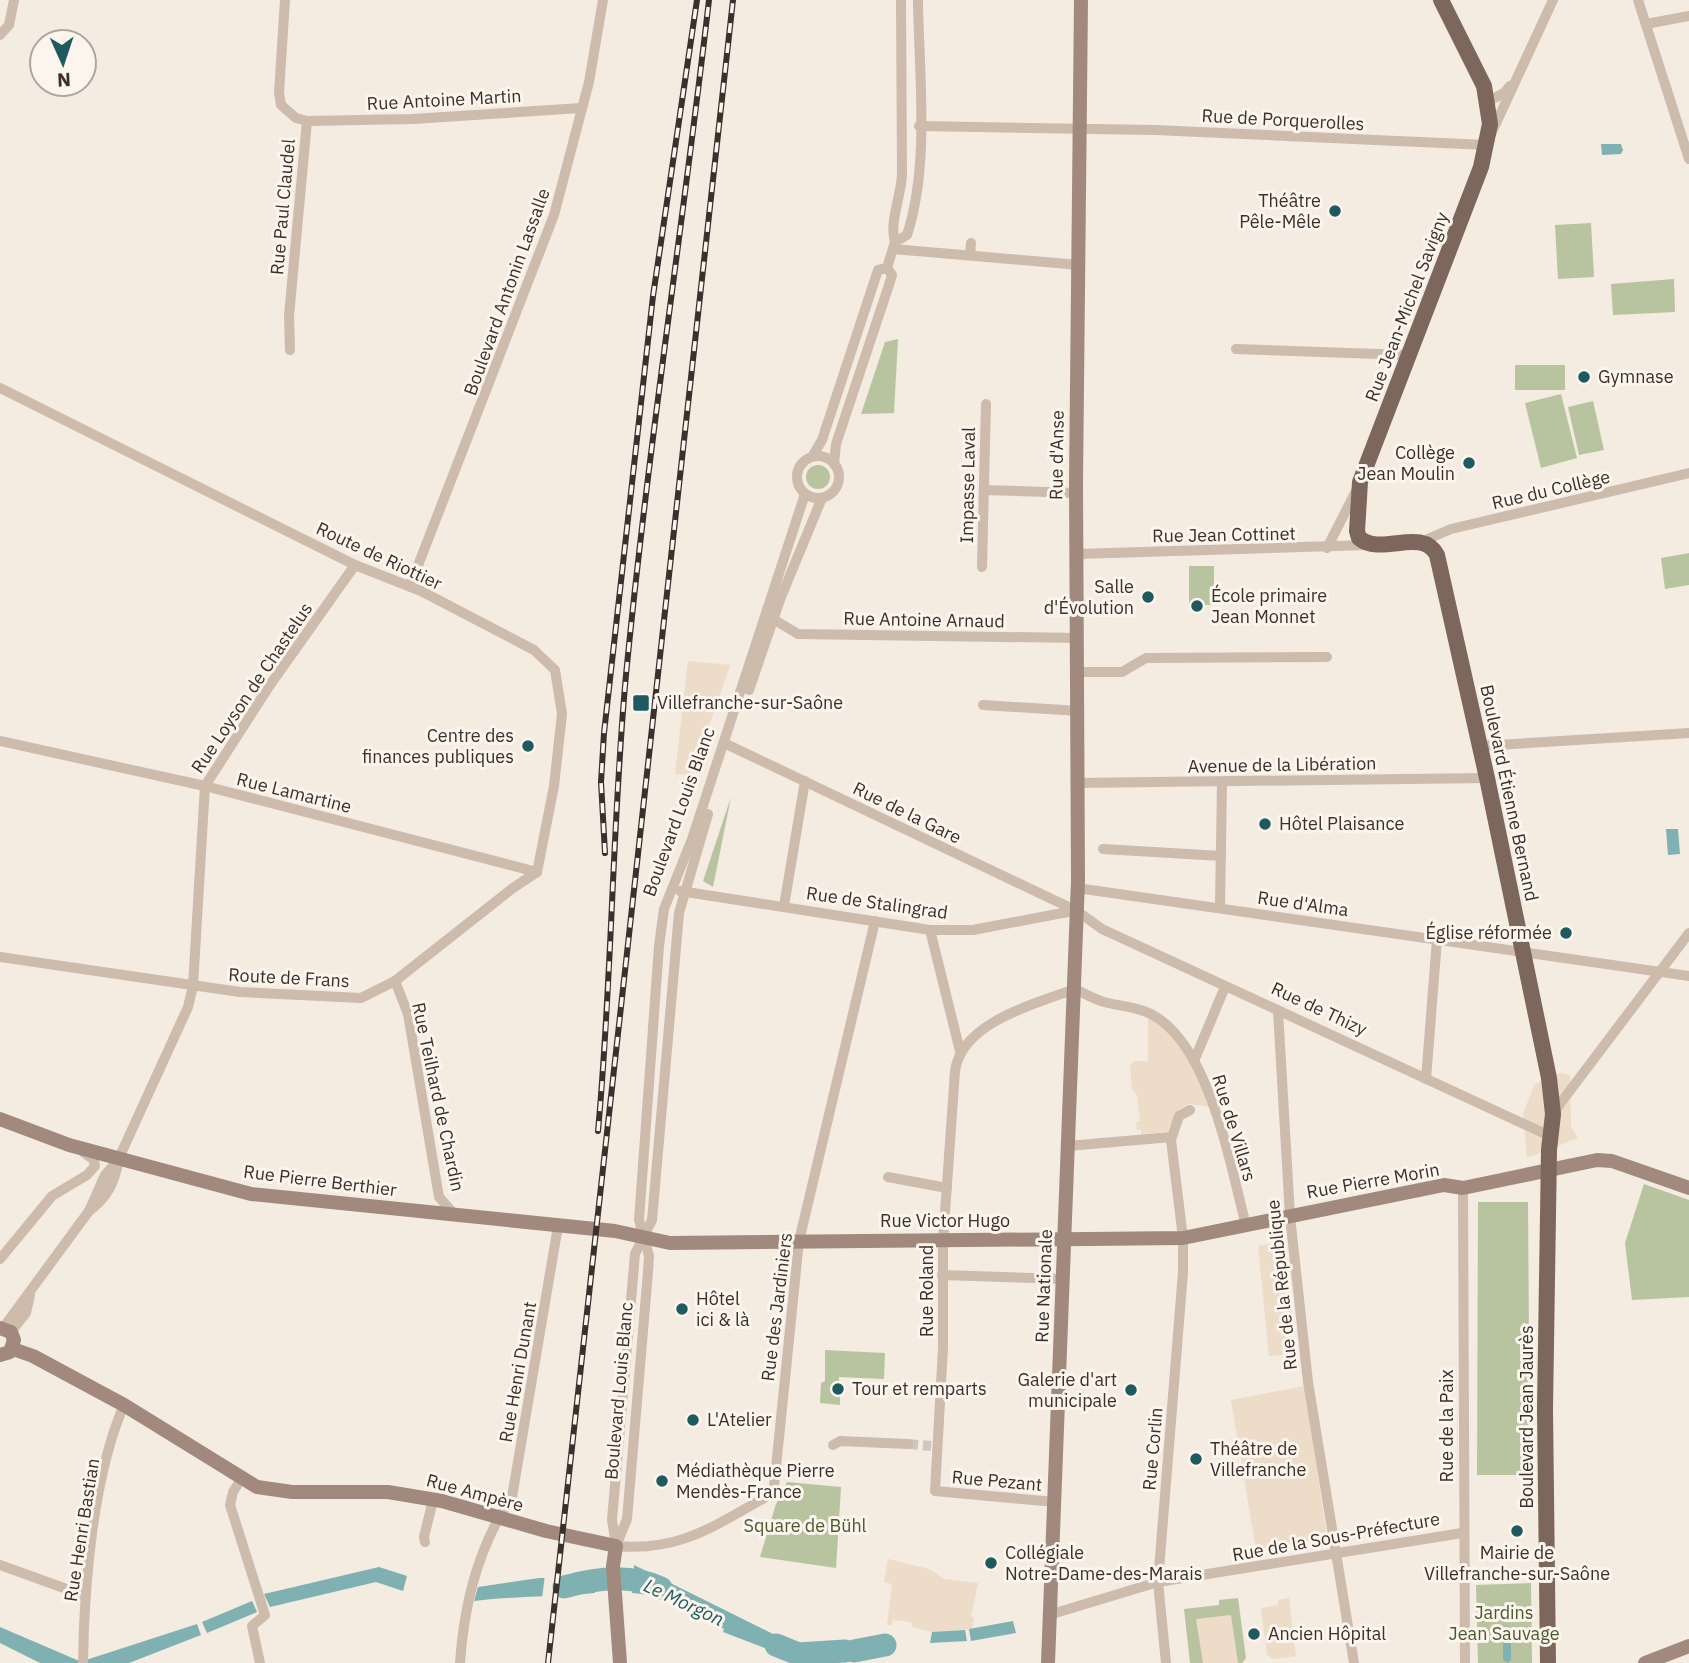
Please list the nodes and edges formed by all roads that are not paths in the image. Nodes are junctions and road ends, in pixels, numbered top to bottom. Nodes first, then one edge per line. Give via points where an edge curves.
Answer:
1 (285, 0) edge
2 (603, 0) edge
3 (901, 0) edge
4 (918, 0) edge
5 (1081, 0) edge
6 (1441, 0) edge
7 (1553, 0) edge
8 (1638, 0) edge
9 (13, 2) edge
10 (1689, 16) edge
11 (1646, 24) junction
12 (0, 35) edge
13 (1519, 74) junction
14 (1486, 94) junction
15 (581, 108) junction
16 (307, 121) junction
17 (919, 126) junction
18 (1079, 130) junction
19 (1486, 145) junction
20 (1689, 159) edge
21 (971, 243) dead end
22 (894, 245) junction
23 (970, 255) junction
24 (1079, 265) junction
25 (887, 268) junction
26 (1236, 349) dead end
27 (290, 350) dead end
28 (1408, 355) junction
29 (0, 388) edge
30 (986, 404) dead end
31 (812, 457) junction
32 (834, 464) junction
33 (1689, 473) edge
34 (1360, 482) junction
35 (984, 490) junction
36 (1076, 493) junction
37 (805, 494) junction
38 (821, 498) junction
39 (1421, 542) junction
40 (1371, 545) junction
41 (1326, 548) junction
42 (1077, 554) junction
43 (355, 565) junction
44 (982, 567) dead end
45 (410, 586) junction
46 (773, 619) junction
47 (1078, 638) junction
48 (1327, 657) dead end
49 (1079, 672) junction
50 (984, 705) dead end
51 (1079, 710) junction
52 (1689, 733) edge
53 (0, 741) edge
54 (727, 745) junction
55 (1480, 746) junction
56 (1488, 778) junction
57 (805, 781) junction
58 (1222, 782) junction
59 (1077, 783) junction
60 (205, 786) junction
61 (1103, 849) dead end
62 (1221, 856) junction
63 (537, 872) junction
64 (1077, 888) junction
65 (672, 889) junction
66 (685, 892) junction
67 (784, 906) junction
68 (1220, 907) junction
69 (1077, 911) junction
70 (875, 921) junction
71 (930, 930) junction
72 (1689, 933) edge
73 (1437, 940) junction
74 (1523, 952) junction
75 (0, 957) edge
76 (1659, 972) junction
77 (1689, 976) edge
78 (396, 981) junction
79 (193, 986) junction
80 (1225, 987) junction
81 (1075, 989) junction
82 (1278, 1011) junction
83 (960, 1051) junction
84 (1194, 1061) junction
85 (1426, 1079) junction
86 (1190, 1110) dead end
87 (1553, 1114) junction
88 (0, 1119) edge
89 (1550, 1136) junction
90 (1171, 1137) junction
91 (69, 1145) junction
92 (1068, 1146) junction
93 (119, 1158) junction
94 (1549, 1170) junction
95 (888, 1177) dead end
96 (947, 1188) junction
97 (1463, 1188) junction
98 (1689, 1188) edge
99 (456, 1216) junction
100 (1290, 1216) junction
101 (1246, 1225) junction
102 (558, 1226) junction
103 (643, 1238) junction
104 (1183, 1238) junction
105 (1065, 1240) junction
106 (799, 1241) junction
107 (943, 1241) junction
108 (0, 1259) edge
109 (942, 1275) junction
110 (1063, 1279) junction
111 (4, 1329) edge
112 (4, 1354) edge
113 (124, 1405) junction
114 (908, 1444) tunnel mouth
115 (833, 1445) dead end
116 (241, 1479) junction
117 (935, 1491) joint
118 (433, 1500) junction
119 (1055, 1502) junction
120 (498, 1518) junction
121 (1462, 1533) junction
122 (425, 1542) dead end
123 (616, 1546) junction
124 (1336, 1554) junction
125 (0, 1565) edge
126 (1158, 1582) junction
127 (86, 1596) junction
128 (1052, 1614) junction
129 (1689, 1646) edge
130 (83, 1661) edge
131 (260, 1663) edge
132 (460, 1663) edge
133 (620, 1663) edge
134 (1048, 1663) edge
135 (1166, 1663) edge
136 (1354, 1663) edge
137 (1465, 1663) edge
138 (1548, 1663) edge
139 (1645, 1663) edge

1 - 16 street, Rue Paul Claudel via 281,105
2 - 15 street, Boulevard Antonin Lassalle
3 - 22 street via 902,175 891,231
4 - 17 street
5 - 18 street, Rue d'Anse
6 - 14 main road
7 - 13 street, Rue Jean-Michel Savigny
8 - 11 street
9 - 12 street via 9,24
10 - 11 street
11 - 20 street
13 - 14 street
13 - 14 street, Rue Jean-Michel Savigny via 1504,93
13 - 19 street, Rue Jean-Michel Savigny
14 - 19 main road, Rue Jean-Michel Savigny via 1490,124
15 - 16 street, Rue Antoine Martin
15 - 45 street, Boulevard Antonin Lassalle via 554,215
16 - 27 street, Rue Paul Claudel via 289,316
17 - 18 street, Rue de Porquerolles
17 - 22 street via 913,217 907,235
18 - 19 street, Rue de Porquerolles
18 - 24 street, Rue d'Anse
19 - 28 main road, Rue Jean-Michel Savigny
21 - 23 street
22 - 23 street
22 - 25 street
23 - 24 street
24 - 36 street, Rue d'Anse
25 - 31 street via 878,270 822,440
25 - 32 street via 892,275 836,444
26 - 28 street
28 - 34 main road, Rue Jean-Michel Savigny
29 - 43 street, Route de Riottier
30 - 35 street, Impasse Laval
31 - 32 street via 827,458
31 - 37 street via 802,463 797,474
32 - 38 street via 837,485
33 - 39 street, Rue du Collège via 1451,529
34 - 40 main road, Rue Jean-Michel Savigny via 1359,538
34 - 41 street, Rue Jean-Michel Savigny
35 - 36 street
35 - 44 street, Impasse Laval
36 - 42 street, Rue d'Anse
37 - 38 street
37 - 54 street, Boulevard Louis Blanc
38 - 46 street, Boulevard Louis Blanc
39 - 40 main road
39 - 55 main road, Boulevard Étienne Bernand via 1433,548 1438,561
40 - 41 street, Rue Jean Cottinet
41 - 42 street, Rue Jean Cottinet
42 - 47 street, Rue d'Anse
43 - 45 street, Route de Riottier
43 - 60 street, Rue Loyson de Chastelus
45 - 63 street, Route de Riottier via 534,650 555,670 562,713
46 - 47 street, Rue Antoine Arnaud via 798,634
46 - 54 street, Boulevard Louis Blanc
47 - 49 street, Rue d'Anse
48 - 49 street via 1146,658 1122,672
49 - 51 street, Rue d'Anse
50 - 51 street
51 - 59 street, Rue d'Anse
52 - 55 street
53 - 60 street, Rue Lamartine
54 - 57 street, Rue de la Gare
54 - 65 street, Boulevard Louis Blanc
54 - 66 street, Boulevard Louis Blanc
55 - 56 main road, Boulevard Étienne Bernand
56 - 58 street, Avenue de la Libération
56 - 74 main road, Boulevard Étienne Bernand
57 - 67 street
57 - 69 street, Rue de la Gare
58 - 59 street, Avenue de la Libération
58 - 62 street
59 - 64 street, Rue d'Anse
60 - 63 street, Rue Lamartine
60 - 79 street, Rue Loyson de Chastelus
61 - 62 street
62 - 68 street
63 - 78 street, Route de Frans
64 - 68 street, Rue d'Alma
64 - 69 street, Rue d'Anse
65 - 66 street, Rue de Stalingrad
65 - 103 street, Boulevard Louis Blanc via 664,909 658,955 639,1220
66 - 67 street, Rue de Stalingrad
66 - 103 street, Boulevard Louis Blanc via 675,949 652,1220
67 - 70 street, Rue de Stalingrad
68 - 73 street, Rue d'Alma
69 - 71 street, Rue de Stalingrad via 972,930
69 - 80 street, Rue de Thizy via 1102,929
69 - 81 street, Rue Nationale
70 - 71 street, Rue de Stalingrad
70 - 106 street, Rue des Jardiniers
71 - 83 street
72 - 76 street
73 - 74 street, Rue d'Alma
73 - 85 street
74 - 76 street, Rue d'Alma
74 - 87 main road, Boulevard Étienne Bernand
75 - 79 street, Route de Frans
76 - 77 street, Rue d'Alma
76 - 87 street
78 - 79 street, Route de Frans via 361,998
78 - 99 street, Rue Teilhard de Chardin via 408,1014 439,1197
79 - 93 street, Rue Loyson de Chastelus via 188,1007
80 - 82 street, Rue de Thizy
80 - 84 street
81 - 83 street via 997,1018
81 - 84 street, Rue de Villars via 1164,1021
81 - 92 street, Rue Nationale
82 - 85 street, Rue de Thizy
82 - 100 street, Rue de la République
83 - 96 street, Rue Roland
84 - 101 street, Rue de Villars via 1214,1105
85 - 89 street, Rue de Thizy
86 - 90 street via 1179,1116
87 - 89 main road, Boulevard Étienne Bernand
88 - 91 street, Rue Pierre Berthier
89 - 94 main road, Boulevard Jean Jaurès
90 - 92 street
90 - 104 street, Rue Corlin
91 - 93 street, Rue Pierre Berthier
91 - 108 street via 94,1160 94,1166 52,1196
92 - 105 street, Rue Nationale
93 - 99 street, Rue Pierre Berthier via 250,1194
93 - 111 street, Rue Loyson de Chastelus via 89,1211 30,1294 26,1313
94 - 97 street, Rue Pierre Morin
94 - 98 street via 1612,1161
94 - 138 main road, Boulevard Jean Jaurès via 1545,1409
95 - 96 street
96 - 107 street, Rue Roland
97 - 100 street, Rue Pierre Morin via 1444,1185
97 - 121 street, Rue de la Paix
99 - 102 street, Rue Pierre Berthier
100 - 101 street, Rue Pierre Morin
100 - 124 street, Rue de la République via 1308,1382
101 - 104 street, Rue Victor Hugo
102 - 103 street, Rue Pierre Berthier
102 - 120 street, Rue Henri Dunant via 512,1497
103 - 106 street, Rue Victor Hugo via 670,1243
103 - 123 street, Boulevard Louis Blanc via 635,1254 621,1403 612,1520
103 - 123 street, Boulevard Louis Blanc via 649,1256 627,1519
104 - 105 street, Rue Victor Hugo
104 - 126 street, Rue Corlin
105 - 107 street, Rue Victor Hugo
105 - 110 street, Rue Nationale
106 - 107 street, Rue Victor Hugo
106 - 123 street, Rue des Jardiniers via 774,1488 766,1497 686,1541
107 - 109 street, Rue Roland
109 - 110 street
109 - 117 street, Rue Roland
110 - 119 street, Rue Nationale
111 - 112 street via 14,1340
112 - 113 street, Rue Ampère via 33,1356
113 - 116 street, Rue Ampère
113 - 127 street, Rue Henri Bastian via 100,1493
114 - 115 street via 840,1441
116 - 118 street, Rue Ampère via 274,1491 387,1492
116 - 131 street via 230,1505 265,1615 252,1626
117 - 119 street, Rue Pezant
118 - 120 street, Rue Ampère
118 - 122 street
119 - 128 street, Rue Nationale
120 - 123 street, Rue Ampère
120 - 132 street, Rue Henri Dunant via 466,1605
121 - 124 street, Rue de la Sous-Préfecture
121 - 137 street, Rue de la Paix
123 - 133 street, Boulevard Louis Blanc via 613,1566
124 - 126 street, Rue de la Sous-Préfecture
124 - 136 street, Rue de la République
125 - 127 street
126 - 128 street, Rue de la Sous-Préfecture
126 - 135 street, Rue Corlin
127 - 130 street, Rue Henri Bastian
128 - 134 street, Rue Nationale
129 - 139 street

